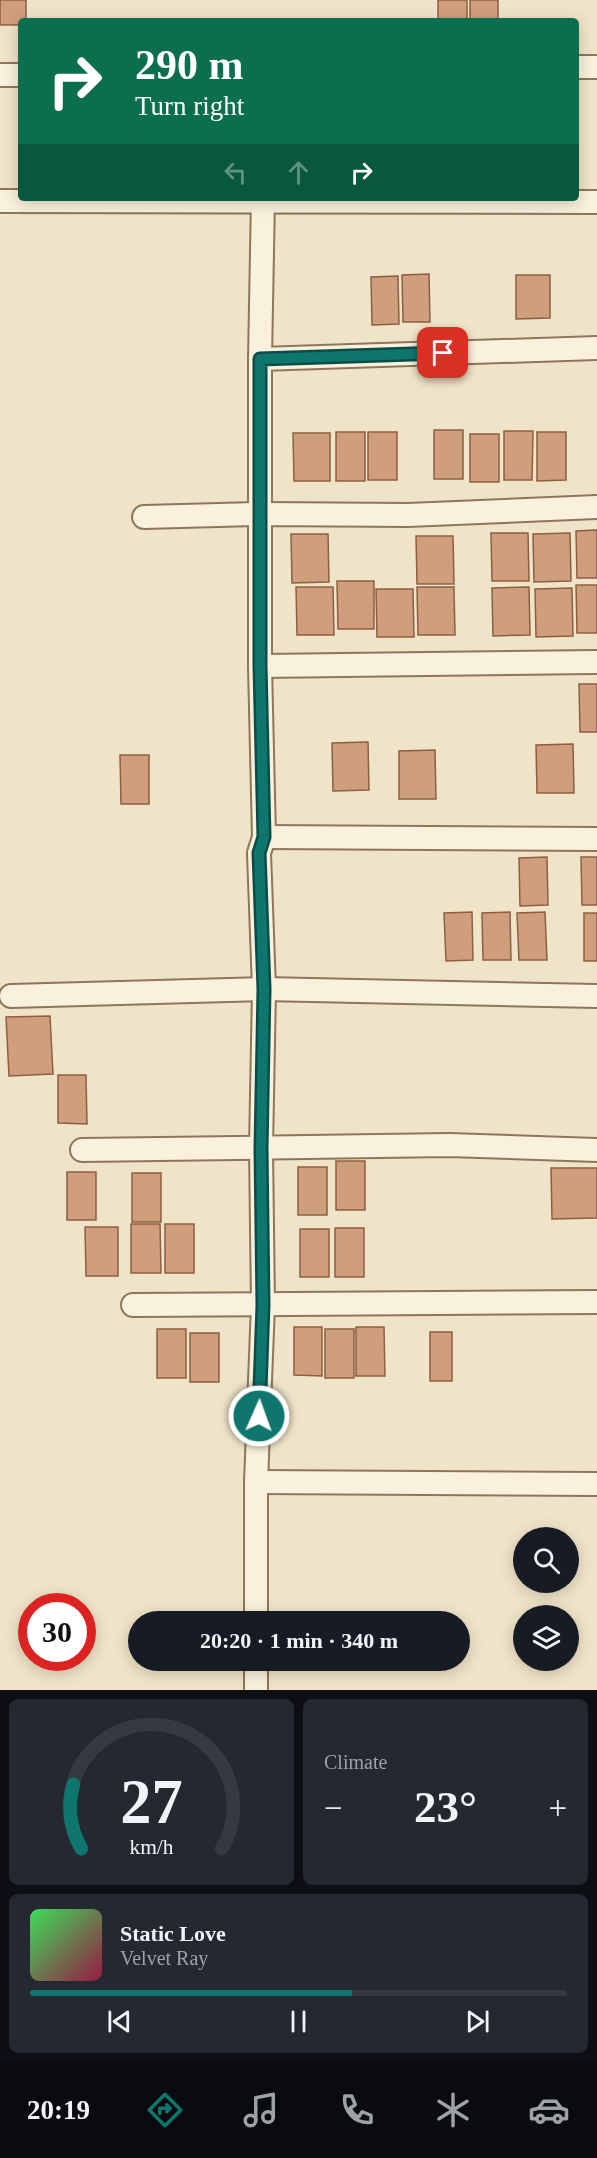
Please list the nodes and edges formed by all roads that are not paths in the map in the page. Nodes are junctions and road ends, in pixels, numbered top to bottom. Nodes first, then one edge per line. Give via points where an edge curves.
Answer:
1 (597, 66) edge
2 (579, 67) edge
3 (0, 75) edge
4 (18, 75) edge
5 (0, 201) edge
6 (264, 201) edge
7 (597, 202) edge
8 (597, 348) edge
9 (260, 359) junction
10 (597, 507) edge
11 (260, 514) junction
12 (144, 517) dead end
13 (597, 663) edge
14 (260, 666) junction
15 (264, 837) junction
16 (597, 839) edge
17 (264, 989) junction
18 (11, 996) dead end
19 (597, 996) edge
20 (261, 1149) junction
21 (82, 1150) dead end
22 (597, 1150) edge
23 (597, 1302) edge
24 (133, 1305) dead end
25 (263, 1305) junction
26 (256, 1482) junction
27 (597, 1484) edge
28 (256, 1611) edge
29 (256, 1671) edge
30 (256, 1690) edge

1 - 2 street
3 - 4 street
5 - 6 street
6 - 7 street
6 - 9 street
8 - 9 street
9 - 11 street
10 - 11 street via 408,515
11 - 12 street
11 - 14 street
13 - 14 street
14 - 15 street
15 - 16 street
15 - 17 street via 259,853
17 - 18 street
17 - 19 street
17 - 20 street
20 - 21 street
20 - 22 street via 449,1145
20 - 25 street
23 - 25 street
24 - 25 street
25 - 26 street
26 - 27 street
26 - 28 street
29 - 30 street

